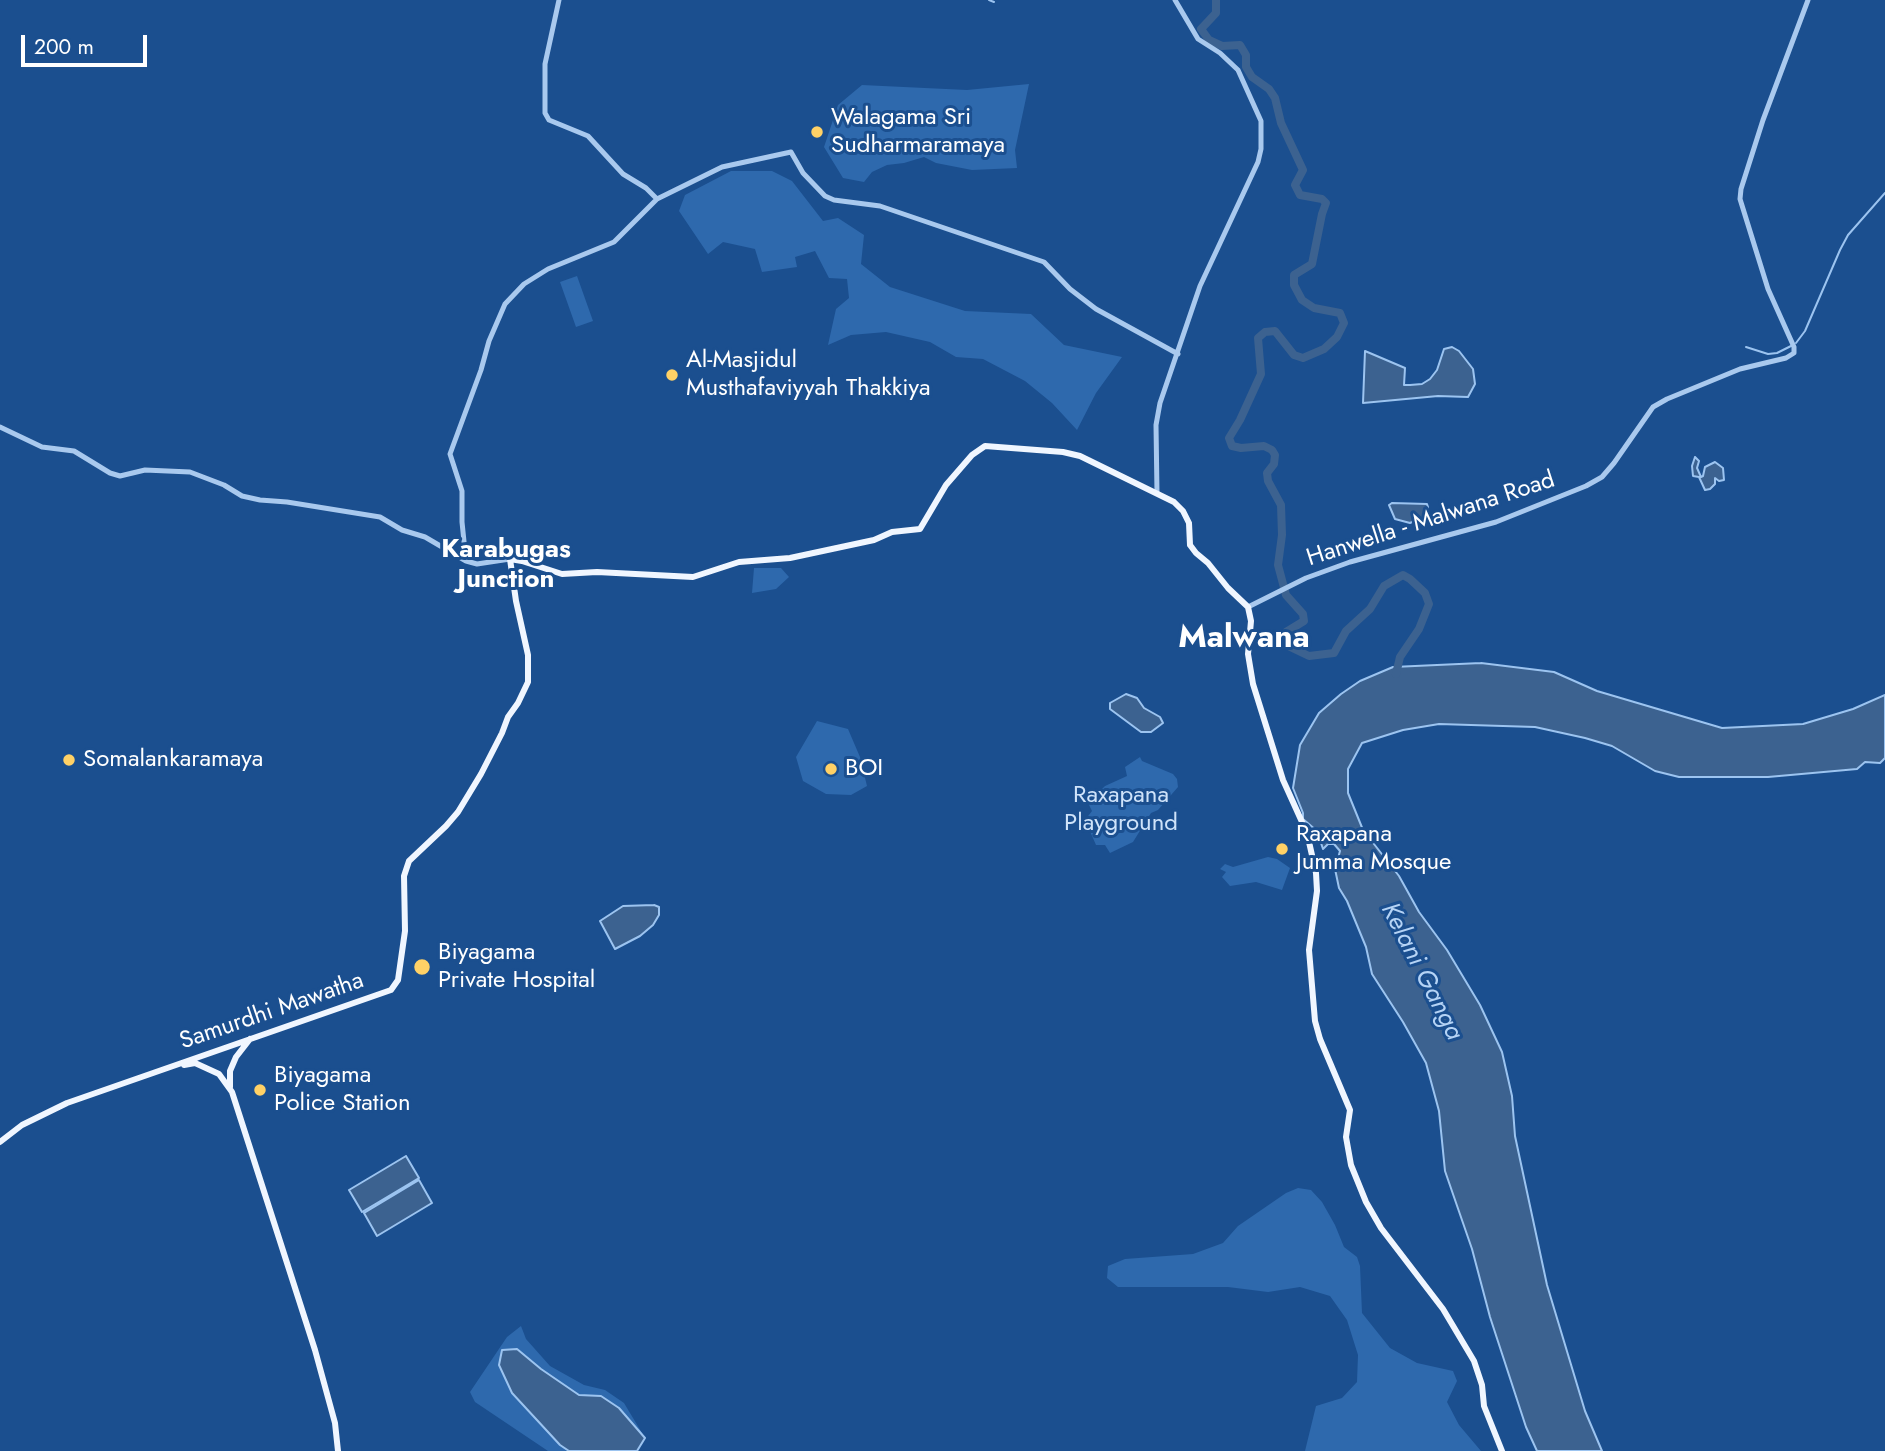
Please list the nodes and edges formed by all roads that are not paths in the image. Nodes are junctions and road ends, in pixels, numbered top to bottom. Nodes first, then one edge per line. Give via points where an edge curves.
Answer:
1 (559, 0) edge
2 (1175, 0) edge
3 (1808, 0) edge
4 (657, 200) junction
5 (1178, 354) junction
6 (0, 427) edge
7 (1157, 493) junction
8 (510, 559) junction
9 (466, 561) junction
10 (1248, 607) junction
11 (251, 1039) junction
12 (167, 1068) junction
13 (230, 1087) junction
14 (0, 1142) edge
15 (338, 1451) edge
16 (1502, 1451) edge

1 - 4 street via 545,64 545,113 549,120 588,136 623,174
2 - 5 street via 1198,39 1238,69 1261,121 1258,162 1200,286
3 - 10 street, Hanwella - Malwana Road via 1763,120 1740,199 1794,353 1740,369 1653,407 1614,463 1586,486 1496,522 1350,562
4 - 5 street via 722,167 791,152 803,173 834,200 880,206 1044,262 1083,300
4 - 9 street via 614,242 548,269 524,284 505,304 450,448 462,491
5 - 7 street via 1156,425
6 - 9 street via 43,447 74,451 120,476 145,470 190,472 251,498 380,517
7 - 8 main road via 1080,456 985,446 946,485 920,529 790,558 738,562 693,577 597,572 562,575
7 - 10 main road via 1183,511 1190,545
8 - 9 street
8 - 11 main road, Samurdhi Mawatha via 528,655 525,692 458,812 409,861 396,985 379,996
10 - 16 main road via 1252,684 1283,780 1307,833 1316,873 1309,950 1315,1021 1349,1107 1346,1137 1351,1165 1376,1221 1443,1309 1474,1361 1484,1406
11 - 12 main road, Samurdhi Mawatha
11 - 13 main road via 236,1057
12 - 13 main road via 195,1063 219,1074
12 - 14 main road, Samurdhi Mawatha via 66,1103
13 - 15 main road via 315,1350

